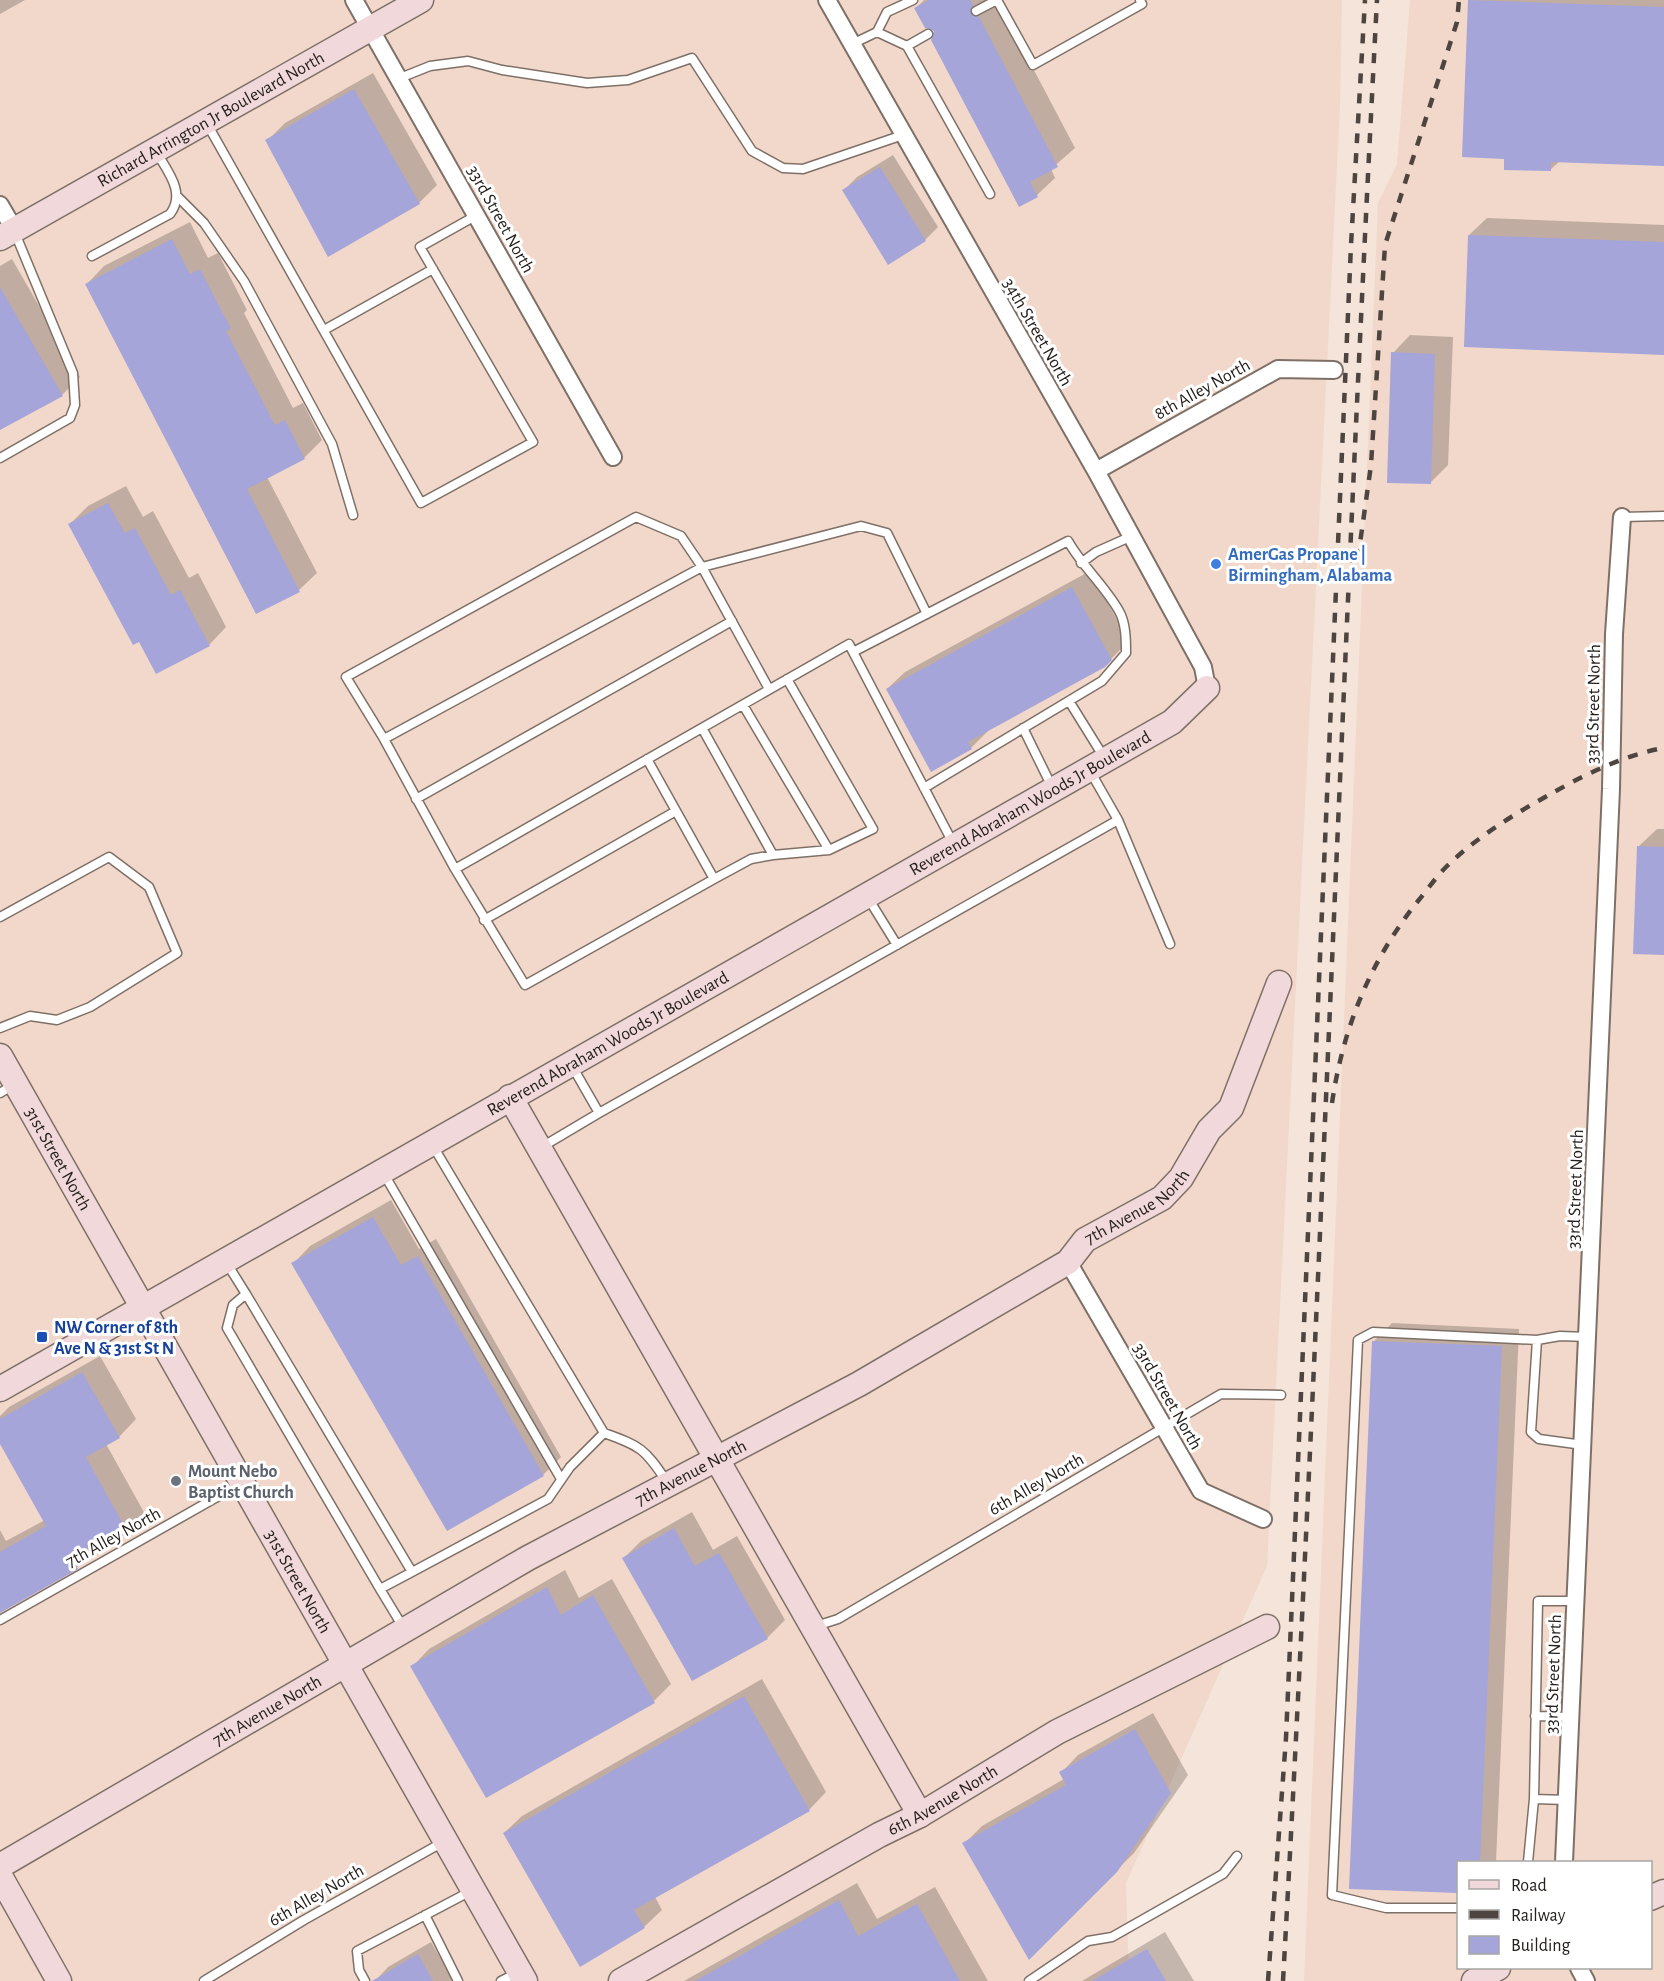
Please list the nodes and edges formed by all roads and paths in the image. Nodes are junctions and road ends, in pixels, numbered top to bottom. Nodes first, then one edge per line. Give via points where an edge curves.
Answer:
1 (354, 0) edge
2 (421, 0) edge
3 (827, 0) edge
4 (913, 0) edge
5 (997, 0) edge
6 (1151, 0) edge
7 (1141, 2) edge
8 (976, 11) dead end
9 (372, 28) junction
10 (877, 32) junction
11 (928, 34) dead end
12 (852, 44) junction
13 (907, 46) junction
14 (400, 78) junction
15 (206, 122) junction
16 (903, 135) junction
17 (156, 150) junction
18 (990, 194) dead end
19 (177, 196) junction
20 (0, 205) edge
21 (477, 215) junction
22 (7, 234) edge
23 (92, 256) dead end
24 (433, 269) junction
25 (324, 330) junction
26 (1334, 370) dead end
27 (0, 458) edge
28 (613, 458) dead end
29 (1096, 471) junction
30 (353, 514) dead end
31 (1664, 516) edge
32 (1622, 517) joint
33 (1132, 537) junction
34 (1081, 563) junction
35 (702, 567) junction
36 (927, 614) junction
37 (732, 621) junction
38 (853, 652) junction
39 (787, 680) junction
40 (1207, 688) joint
41 (770, 689) junction
42 (1069, 701) junction
43 (743, 705) junction
44 (702, 728) junction
45 (1023, 728) junction
46 (384, 739) junction
47 (647, 759) junction
48 (1097, 764) junction
49 (924, 788) junction
50 (1053, 790) junction
51 (416, 799) junction
52 (676, 811) junction
53 (1118, 820) junction
54 (954, 846) junction
55 (829, 850) junction
56 (773, 855) junction
57 (455, 869) junction
58 (714, 879) junction
59 (866, 896) junction
60 (0, 917) edge
61 (484, 920) junction
62 (1170, 944) dead end
63 (897, 945) junction
64 (1279, 983) dead end
65 (0, 1028) edge
66 (0, 1056) edge
67 (571, 1063) junction
68 (8, 1088) edge
69 (510, 1098) junction
70 (599, 1113) junction
71 (431, 1143) junction
72 (539, 1148) junction
73 (382, 1171) junction
74 (225, 1261) junction
75 (1068, 1262) junction
76 (246, 1294) junction
77 (142, 1308) junction
78 (1588, 1337) junction
79 (1537, 1340) junction
80 (0, 1389) edge
81 (1281, 1395) dead end
82 (1163, 1429) junction
83 (604, 1433) junction
84 (1582, 1445) junction
85 (718, 1461) junction
86 (561, 1479) junction
87 (243, 1483) junction
88 (669, 1486) junction
89 (1263, 1519) dead end
90 (412, 1572) junction
91 (381, 1589) junction
92 (1575, 1601) junction
93 (0, 1620) edge
94 (1267, 1627) dead end
95 (813, 1628) junction
96 (405, 1630) junction
97 (346, 1666) junction
98 (1536, 1716) junction
99 (1570, 1717) junction
100 (1534, 1799) junction
101 (1567, 1800) junction
102 (920, 1815) junction
103 (445, 1841) junction
104 (1237, 1856) dead end
105 (1528, 1861) edge
106 (1564, 1861) edge
107 (0, 1866) edge
108 (0, 1876) edge
109 (473, 1890) junction
110 (1457, 1908) edge
111 (425, 1915) junction
112 (1496, 1969) edge
113 (515, 1978) edge
114 (59, 1981) edge
115 (204, 1981) edge
116 (365, 1981) edge
117 (458, 1981) edge
118 (621, 1981) edge
119 (1029, 1981) edge
120 (1474, 1981) edge

1 - 9 street, 33rd Street North
2 - 9 street, Richard Arrington Jr Boulevard North
3 - 12 street, 34th Street North
4 - 10 lane via 887,12
5 - 7 lane via 1033,65
5 - 8 lane
6 - 7 lane
9 - 14 street, 33rd Street North
9 - 15 street, Richard Arrington Jr Boulevard North
10 - 12 lane
10 - 13 lane
11 - 13 lane
12 - 16 street, 34th Street North
13 - 18 lane
14 - 16 lane via 430,66 468,61 587,83 628,80 692,58 752,151 783,168 803,169
14 - 21 street, 33rd Street North
15 - 17 street, Richard Arrington Jr Boulevard North
15 - 25 lane
16 - 29 street, 34th Street North
17 - 19 lane via 174,182
17 - 22 street, Richard Arrington Jr Boulevard North
19 - 23 lane via 170,213
19 - 30 lane via 204,223 244,281 332,444
20 - 22 street
21 - 24 lane via 420,247
21 - 28 street, 33rd Street North
22 - 27 lane via 73,373 75,405 70,418
24 - 25 lane
24 - 25 lane via 532,442 421,503
26 - 29 street, 8th Alley North via 1278,369
29 - 33 street, 34th Street North
31 - 32 lane
32 - 78 street, 33rd Street North via 1614,634
33 - 34 lane
33 - 40 street, 34th Street North via 1203,667
34 - 36 lane via 1068,541
34 - 42 lane via 1120,612 1126,653 1102,681
35 - 36 lane via 861,525 887,533
35 - 37 lane
35 - 46 lane
35 - 46 lane via 681,536 636,517 346,677
36 - 38 lane
37 - 41 lane
37 - 51 lane
38 - 39 lane via 849,644
38 - 49 lane
39 - 41 lane
39 - 55 lane via 873,829
40 - 48 street, Reverend Abraham Woods Jr Boulevard via 1172,722
41 - 43 lane
42 - 45 lane
42 - 48 lane
43 - 44 lane
43 - 55 lane
44 - 47 lane
44 - 56 lane
45 - 49 lane
45 - 50 lane
46 - 51 lane
47 - 52 lane
47 - 57 lane
48 - 50 street, Reverend Abraham Woods Jr Boulevard
48 - 53 lane
49 - 54 lane
50 - 54 street, Reverend Abraham Woods Jr Boulevard
51 - 57 lane
52 - 58 lane
52 - 61 lane
53 - 62 lane
53 - 63 lane
54 - 59 street, Reverend Abraham Woods Jr Boulevard
55 - 56 lane
56 - 58 lane via 750,859
57 - 61 lane
58 - 61 lane via 525,985
59 - 63 lane
59 - 67 street, Reverend Abraham Woods Jr Boulevard
60 - 65 lane via 109,857 149,887 177,953 90,1008 57,1020 30,1016
63 - 70 lane
64 - 75 street, 7th Avenue North via 1231,1108 1209,1130 1181,1178 1161,1197 1085,1240
66 - 68 street, 31st Street North
67 - 69 street, Reverend Abraham Woods Jr Boulevard
67 - 70 lane
68 - 77 street, 31st Street North
69 - 71 street, Reverend Abraham Woods Jr Boulevard
69 - 72 street
70 - 72 lane
71 - 73 street, Reverend Abraham Woods Jr Boulevard
71 - 83 lane
72 - 85 street
73 - 74 street, Reverend Abraham Woods Jr Boulevard
73 - 86 lane
74 - 76 lane
74 - 77 street, Reverend Abraham Woods Jr Boulevard
75 - 82 street, 33rd Street North
75 - 85 street, 7th Avenue North
76 - 90 lane
76 - 91 lane via 233,1305 227,1328
77 - 80 street, Reverend Abraham Woods Jr Boulevard
77 - 87 street, 31st Street North
78 - 79 lane
78 - 84 street, 33rd Street North
79 - 84 lane via 1531,1432 1539,1439
79 - 110 lane via 1373,1332 1358,1340 1332,1895 1386,1908
81 - 82 lane, 6th Alley North via 1221,1394
82 - 89 street, 33rd Street North via 1201,1491
82 - 95 lane, 6th Alley North via 838,1619
83 - 86 lane
83 - 88 lane via 647,1452
84 - 92 street, 33rd Street North
85 - 88 street, 7th Avenue North
85 - 95 street
86 - 90 lane via 548,1499
87 - 93 lane, 7th Alley North
87 - 97 street, 31st Street North
88 - 96 street, 7th Avenue North via 528,1558
90 - 91 lane
91 - 96 lane
92 - 98 lane via 1538,1601
92 - 99 street, 33rd Street North
94 - 102 street, 6th Avenue North via 1057,1732
95 - 102 street
96 - 97 street, 7th Avenue North
97 - 103 street, 31st Street North
97 - 107 street, 7th Avenue North
98 - 99 lane
98 - 100 lane
99 - 101 street, 33rd Street North
100 - 101 lane
100 - 105 lane
101 - 106 street, 33rd Street North
102 - 118 street, 6th Avenue North
103 - 109 street, 31st Street North
103 - 115 lane, 6th Alley North
104 - 119 lane via 1223,1874 1112,1937 1088,1941
108 - 114 street
109 - 111 lane
109 - 113 street, 31st Street North
111 - 116 lane via 357,1951
111 - 117 lane
112 - 120 street

